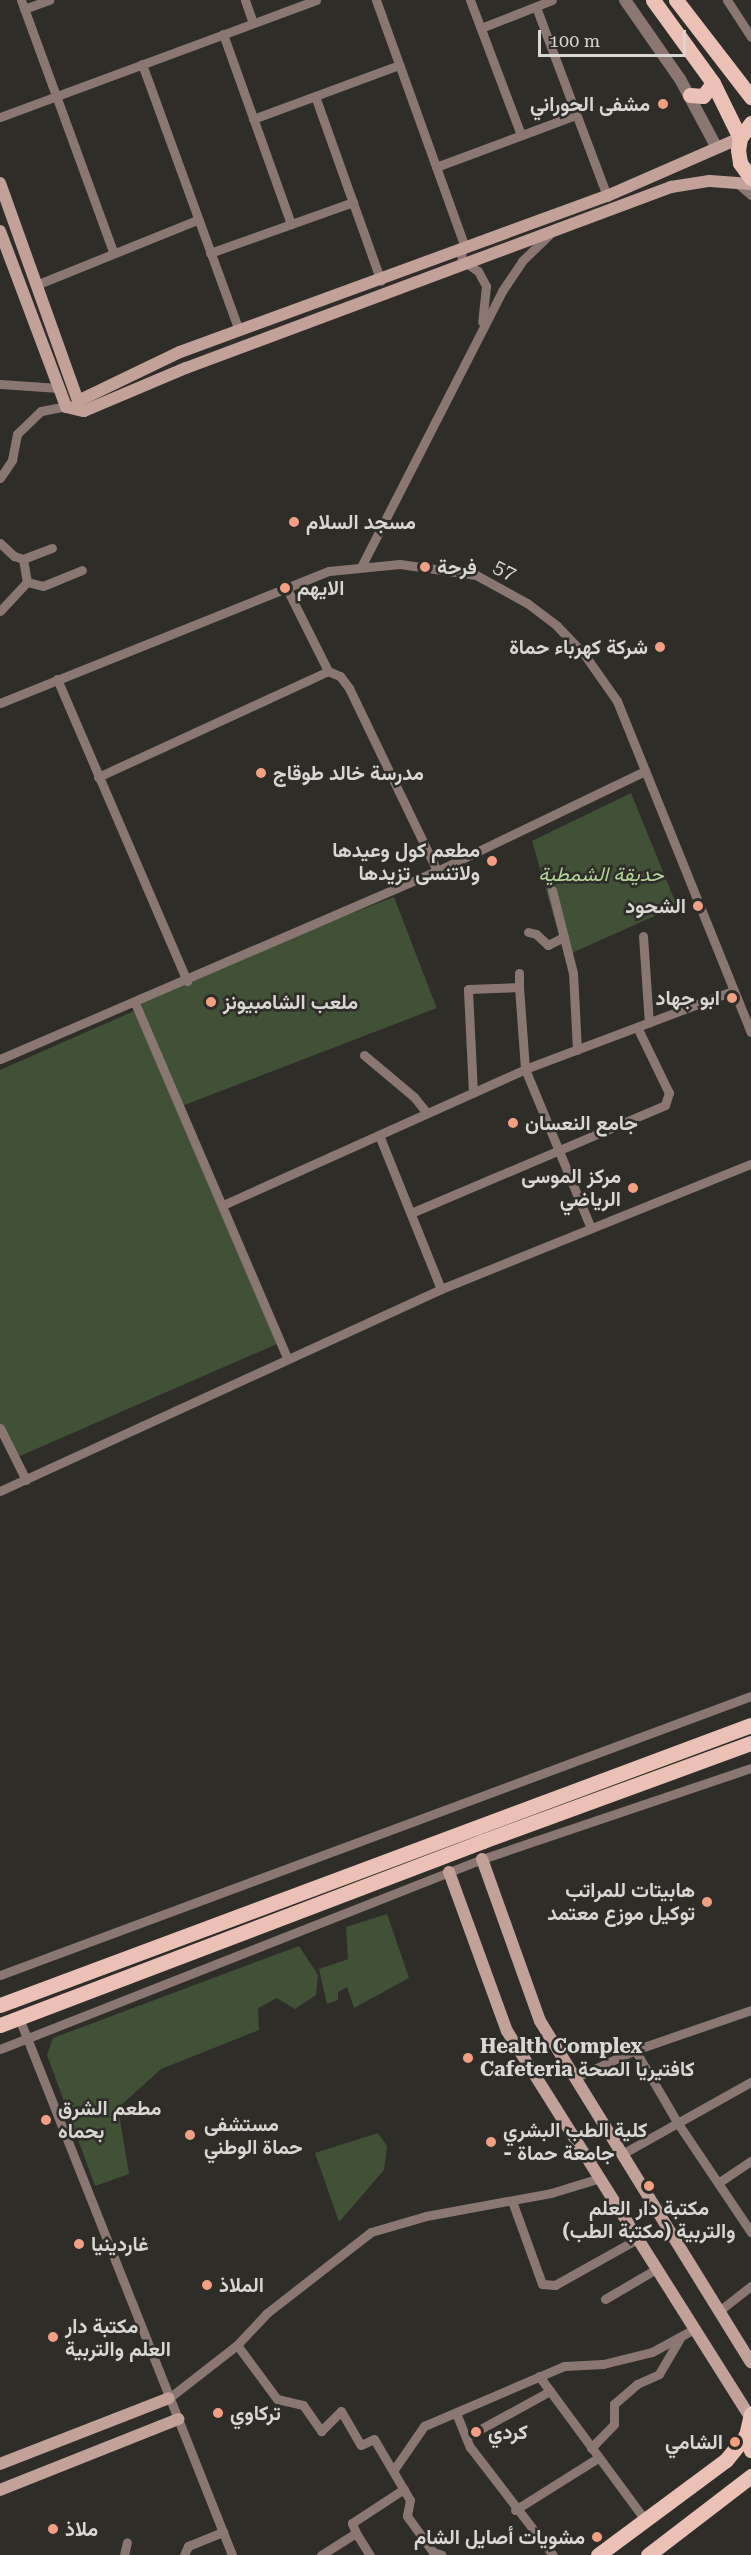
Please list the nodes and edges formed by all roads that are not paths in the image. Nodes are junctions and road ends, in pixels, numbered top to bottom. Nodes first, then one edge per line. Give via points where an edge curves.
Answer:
1 (49, 0) edge
2 (245, 0) edge
3 (316, 0) edge
4 (376, 0) edge
5 (470, 0) edge
6 (552, 0) edge
7 (625, 0) edge
8 (652, 0) edge
9 (676, 0) edge
10 (728, 0) edge
11 (22, 5) edge
12 (536, 7) junction
13 (253, 23) junction
14 (481, 28) junction
15 (224, 34) junction
16 (751, 37) edge
17 (142, 64) junction
18 (399, 65) junction
19 (713, 83) junction
20 (690, 95) junction
21 (56, 96) junction
22 (315, 96) junction
23 (751, 97) edge
24 (576, 115) junction
25 (0, 117) edge
26 (253, 119) junction
27 (751, 123) edge
28 (521, 135) junction
29 (740, 138) junction
30 (716, 146) junction
31 (436, 167) junction
32 (743, 180) edge
33 (0, 183) edge
34 (751, 184) edge
35 (751, 195) edge
36 (607, 196) junction
37 (353, 202) junction
38 (197, 220) junction
39 (291, 224) junction
40 (0, 231) edge
41 (550, 234) junction
42 (465, 247) junction
43 (113, 252) junction
44 (210, 253) junction
45 (468, 264) junction
46 (381, 280) junction
47 (36, 285) junction
48 (240, 331) junction
49 (481, 332) junction
50 (0, 384) edge
51 (59, 388) junction
52 (78, 401) junction
53 (66, 407) junction
54 (0, 478) edge
55 (0, 543) edge
56 (52, 548) dead end
57 (23, 559) junction
58 (362, 565) junction
59 (82, 570) dead end
60 (27, 582) junction
61 (286, 587) junction
62 (0, 611) edge
63 (328, 671) junction
64 (57, 679) junction
65 (0, 703) edge
66 (645, 771) junction
67 (99, 777) junction
68 (437, 871) junction
69 (552, 890) dead end
70 (528, 932) dead end
71 (643, 936) dead end
72 (564, 937) junction
73 (519, 973) dead end
74 (187, 981) junction
75 (519, 987) junction
76 (734, 991) junction
77 (135, 1003) junction
78 (649, 1023) junction
79 (637, 1027) junction
80 (751, 1032) edge
81 (577, 1050) junction
82 (364, 1055) dead end
83 (0, 1059) edge
84 (525, 1069) junction
85 (473, 1093) junction
86 (427, 1113) junction
87 (379, 1135) junction
88 (558, 1149) junction
89 (751, 1164) edge
90 (223, 1205) junction
91 (411, 1213) junction
92 (591, 1226) junction
93 (441, 1289) junction
94 (287, 1358) junction
95 (0, 1428) edge
96 (26, 1480) junction
97 (0, 1491) edge
98 (751, 1696) edge
99 (751, 1725) edge
100 (751, 1743) edge
101 (751, 1768) edge
102 (482, 1859) junction
103 (449, 1872) junction
104 (0, 1975) edge
105 (0, 2005) edge
106 (751, 2010) edge
107 (19, 2018) junction
108 (0, 2025) edge
109 (27, 2039) junction
110 (0, 2049) edge
111 (635, 2050) junction
112 (575, 2078) junction
113 (751, 2082) edge
114 (677, 2122) junction
115 (622, 2154) junction
116 (751, 2161) edge
117 (600, 2178) junction
118 (718, 2183) junction
119 (512, 2201) junction
120 (751, 2232) edge
121 (639, 2238) junction
122 (658, 2268) junction
123 (751, 2286) edge
124 (605, 2299) dead end
125 (719, 2311) junction
126 (694, 2329) junction
127 (681, 2336) junction
128 (237, 2345) junction
129 (751, 2362) edge
130 (538, 2376) junction
131 (550, 2391) junction
132 (169, 2398) junction
133 (456, 2413) junction
134 (750, 2415) edge
135 (178, 2419) junction
136 (746, 2435) junction
137 (466, 2437) junction
138 (591, 2448) junction
139 (751, 2450) edge
140 (598, 2458) junction
141 (0, 2464) edge
142 (393, 2471) junction
143 (751, 2476) edge
144 (404, 2489) junction
145 (0, 2490) edge
146 (516, 2510) junction
147 (645, 2520) junction
148 (223, 2532) junction
149 (357, 2533) junction
150 (128, 2542) dead end
151 (665, 2550) edge
152 (124, 2555) edge
153 (184, 2555) edge
154 (232, 2555) edge
155 (321, 2555) edge
156 (370, 2555) edge
157 (442, 2555) edge
158 (552, 2555) edge
159 (598, 2555) edge
160 (648, 2555) edge

1 - 11 street
2 - 13 street
3 - 13 street
4 - 18 street
5 - 14 street
6 - 12 street
7 - 20 street
8 - 19 main road
9 - 23 main road
10 - 16 street
11 - 21 street
12 - 14 street
12 - 24 street
13 - 15 street
14 - 28 street
15 - 17 street
15 - 26 street
17 - 21 street
17 - 38 street
18 - 22 street
18 - 31 street
19 - 20 main road via 703,96
19 - 29 main road
20 - 30 street
21 - 25 street
21 - 43 street
22 - 26 street
22 - 37 street
24 - 28 street
24 - 36 street
26 - 39 street
27 - 29 main road
28 - 31 street
29 - 30 main road
29 - 32 main road
30 - 36 main road via 673,170
31 - 42 street
32 - 34 main road
32 - 35 street
32 - 41 main road via 677,185
33 - 47 main road
36 - 42 main road
37 - 39 street
37 - 46 street
38 - 43 street
38 - 44 street
39 - 44 street
40 - 51 main road
41 - 45 main road
41 - 49 street via 514,270
42 - 45 street via 460,256
42 - 46 main road
43 - 47 street
44 - 48 street
45 - 49 street via 486,286
45 - 53 main road via 186,368 84,411
46 - 48 main road
47 - 52 main road
48 - 52 main road via 153,363
49 - 58 street
50 - 51 street
51 - 53 main road
52 - 53 street
53 - 54 street via 41,411 18,434 12,460
55 - 57 street
56 - 57 street
57 - 60 street
58 - 61 street, 57 via 329,571
58 - 66 street, 57 via 400,564 476,575 526,603 571,640 601,677 616,701
59 - 60 street via 43,585
60 - 62 street
61 - 63 street
61 - 64 street, 57
63 - 67 street
63 - 68 street via 340,676 349,688
64 - 65 street, 57
64 - 67 street
66 - 68 street
66 - 76 street, 57
67 - 74 street
68 - 74 street
69 - 72 street
70 - 72 street via 548,945
71 - 78 street
72 - 81 street via 573,973
73 - 75 street
74 - 77 street
75 - 84 street
75 - 85 street via 468,989
76 - 78 street
76 - 80 street, 57
77 - 83 street
77 - 90 street
78 - 79 street
79 - 81 street
79 - 88 street via 670,1099 665,1105
81 - 84 street
82 - 86 street
84 - 85 street
84 - 88 street
85 - 86 street
86 - 87 street
87 - 90 street
87 - 91 street
88 - 91 street
88 - 92 street
89 - 92 street
90 - 94 street
91 - 93 street
92 - 93 street
93 - 94 street
94 - 96 street
95 - 96 street
96 - 97 street
98 - 104 street
99 - 105 main road
100 - 107 main road via 483,1840
101 - 102 street
102 - 103 street
102 - 112 main road via 540,2020
103 - 109 street
103 - 117 main road via 507,2031
106 - 111 street
107 - 108 main road
107 - 109 street
109 - 110 street
109 - 132 street
111 - 112 street
111 - 114 street
112 - 115 main road
113 - 114 street
114 - 115 street
114 - 118 street
115 - 125 main road
116 - 118 street
117 - 119 street
117 - 121 main road
118 - 120 street
119 - 121 street via 542,2284 555,2285
119 - 128 street via 426,2216 371,2232 267,2313
121 - 122 main road
122 - 124 street
122 - 126 main road
123 - 125 street
125 - 129 main road
126 - 127 street
126 - 134 main road
127 - 130 street via 652,2352 603,2364 564,2366
127 - 138 street via 659,2374 637,2384 614,2404 614,2424
128 - 132 street
128 - 142 street via 277,2399 303,2405 321,2431 341,2411 361,2445 374,2439
130 - 131 street
130 - 133 street
131 - 137 street
131 - 138 street
132 - 135 street
132 - 141 main road
133 - 137 street
133 - 142 street via 424,2426
134 - 136 main road
135 - 145 main road
135 - 148 street
136 - 139 main road
136 - 147 main road via 726,2460
137 - 146 street
138 - 140 street
140 - 146 street
140 - 147 street
142 - 144 street
143 - 151 main road
144 - 149 street via 352,2523
144 - 157 street via 410,2500 407,2516 433,2552
146 - 158 street
147 - 159 main road
148 - 153 street via 188,2546
148 - 154 street
149 - 155 street
149 - 156 street
150 - 152 street
151 - 160 main road

